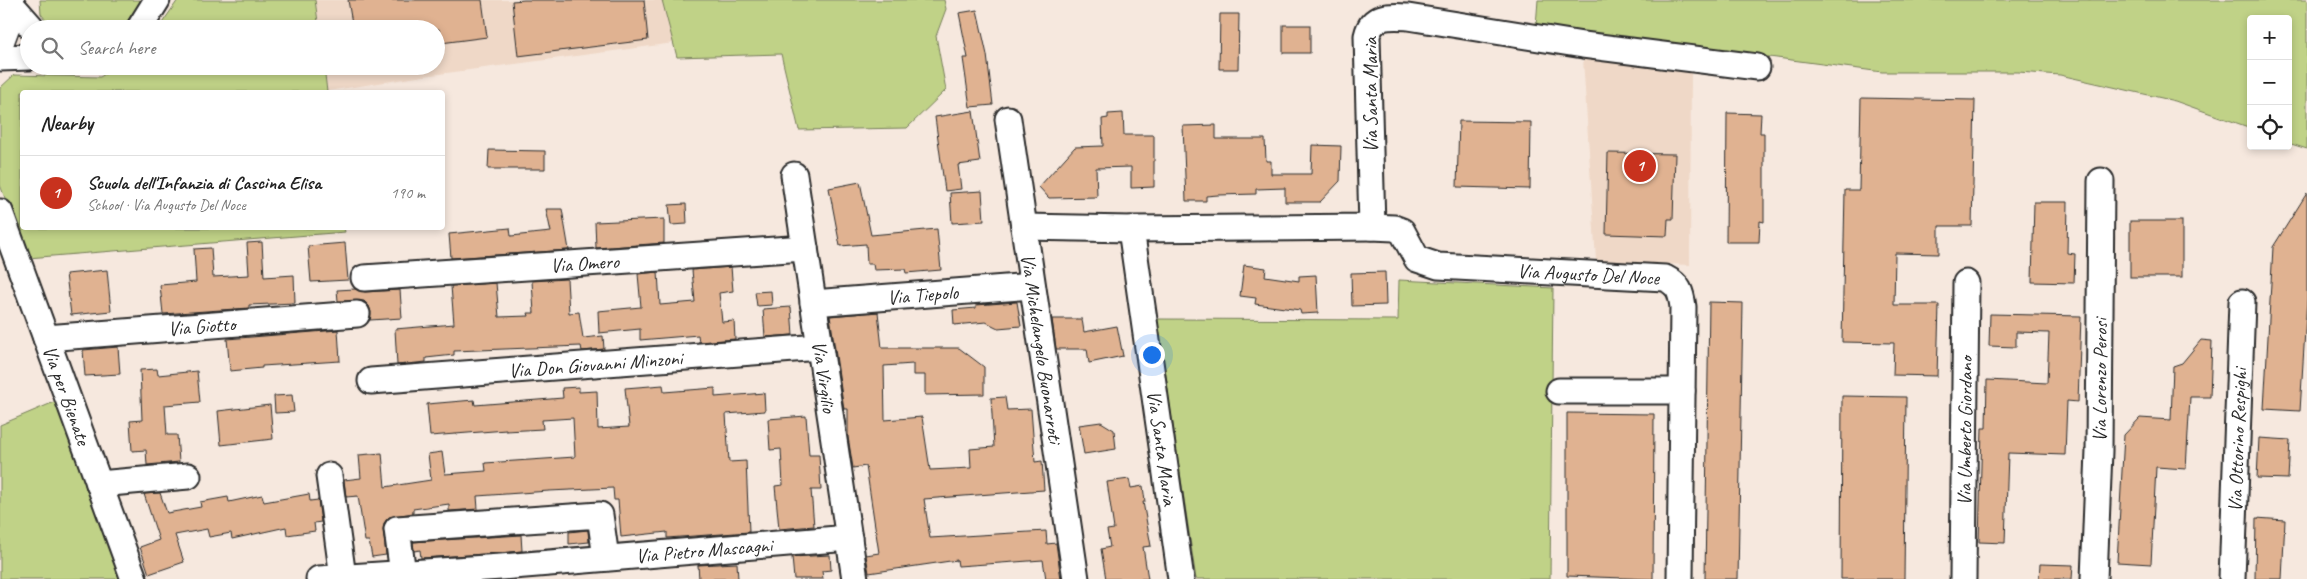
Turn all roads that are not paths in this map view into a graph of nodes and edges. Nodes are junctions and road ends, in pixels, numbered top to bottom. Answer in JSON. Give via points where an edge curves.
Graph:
{"nodes":[{"id":1,"x":157,"y":0,"type":"edge"},
{"id":2,"x":10,"y":1,"type":"edge"},
{"id":3,"x":26,"y":20,"type":"edge"},
{"id":4,"x":145,"y":20,"type":"edge"},
{"id":5,"x":0,"y":41,"type":"edge"},
{"id":6,"x":20,"y":57,"type":"edge"},
{"id":7,"x":0,"y":58,"type":"edge"},
{"id":8,"x":1757,"y":67,"type":"dead end"},
{"id":9,"x":1008,"y":119,"type":"dead end"},
{"id":10,"x":794,"y":175,"type":"dead end"},
{"id":11,"x":2101,"y":181,"type":"dead end"},
{"id":12,"x":0,"y":212,"type":"edge"},
{"id":13,"x":1024,"y":227,"type":"junction"},
{"id":14,"x":1372,"y":227,"type":"junction"},
{"id":15,"x":1131,"y":229,"type":"junction"},
{"id":16,"x":805,"y":248,"type":"junction"},
{"id":17,"x":364,"y":278,"type":"dead end"},
{"id":18,"x":1966,"y":283,"type":"dead end"},
{"id":19,"x":1032,"y":286,"type":"junction"},
{"id":20,"x":2242,"y":302,"type":"dead end"},
{"id":21,"x":813,"y":303,"type":"junction"},
{"id":22,"x":357,"y":314,"type":"dead end"},
{"id":23,"x":46,"y":338,"type":"junction"},
{"id":24,"x":820,"y":347,"type":"junction"},
{"id":25,"x":371,"y":381,"type":"dead end"},
{"id":26,"x":1559,"y":391,"type":"dead end"},
{"id":27,"x":1682,"y":391,"type":"junction"},
{"id":28,"x":188,"y":476,"type":"dead end"},
{"id":29,"x":329,"y":476,"type":"dead end"},
{"id":30,"x":99,"y":484,"type":"junction"},
{"id":31,"x":849,"y":538,"type":"junction"},
{"id":32,"x":606,"y":558,"type":"junction"},
{"id":33,"x":403,"y":574,"type":"junction"},
{"id":34,"x":331,"y":578,"type":"edge"},
{"id":35,"x":134,"y":579,"type":"edge"},
{"id":36,"x":855,"y":579,"type":"edge"},
{"id":37,"x":1076,"y":579,"type":"edge"},
{"id":38,"x":1181,"y":579,"type":"edge"},
{"id":39,"x":1680,"y":579,"type":"edge"},
{"id":40,"x":1963,"y":579,"type":"edge"},
{"id":41,"x":2094,"y":579,"type":"edge"},
{"id":42,"x":2232,"y":579,"type":"edge"}],
"edges":[{"from":1,"to":4,"type":"street"},
{"from":2,"to":3,"type":"street"},
{"from":2,"to":5,"type":"main road"},
{"from":6,"to":7,"type":"street"},
{"from":8,"to":14,"type":"street","name":"Via Santa Maria","via":[[1583,45],[1408,17],[1383,17],[1371,25],[1368,36]]},
{"from":9,"to":13,"type":"street","name":"Via Michelangelo Buonarroti"},
{"from":10,"to":16,"type":"street","name":"Via Virgilio"},
{"from":11,"to":41,"type":"street","name":"Via Lorenzo Perosi","via":[[2099,451]]},
{"from":12,"to":23,"type":"street","name":"Via per Bienate"},
{"from":13,"to":15,"type":"street"},
{"from":13,"to":19,"type":"street","name":"Via Michelangelo Buonarroti"},
{"from":14,"to":15,"type":"street"},
{"from":14,"to":27,"type":"street","name":"Via Augusto Del Noce","via":[[1402,230],[1417,259],[1438,266],[1665,278],[1676,283],[1683,307]]},
{"from":15,"to":38,"type":"street","name":"Via Santa Maria"},
{"from":16,"to":17,"type":"street","name":"Via Omero"},
{"from":16,"to":21,"type":"street","name":"Via Virgilio"},
{"from":18,"to":40,"type":"street","name":"Via Umberto Giordano"},
{"from":19,"to":21,"type":"street","name":"Via Tiepolo"},
{"from":19,"to":37,"type":"street","name":"Via Michelangelo Buonarroti"},
{"from":20,"to":42,"type":"street","name":"Via Ottorino Respighi"},
{"from":21,"to":24,"type":"street","name":"Via Virgilio"},
{"from":22,"to":23,"type":"street","name":"Via Giotto"},
{"from":23,"to":30,"type":"street","name":"Via per Bienate"},
{"from":24,"to":25,"type":"street","name":"Via Don Giovanni Minzoni"},
{"from":24,"to":31,"type":"street","name":"Via Virgilio"},
{"from":26,"to":27,"type":"street"},
{"from":27,"to":39,"type":"street","name":"Via Augusto Del Noce"},
{"from":28,"to":30,"type":"street"},
{"from":29,"to":34,"type":"street"},
{"from":30,"to":35,"type":"street","name":"Via per Bienate"},
{"from":31,"to":32,"type":"street","name":"Via Pietro Mascagni"},
{"from":31,"to":36,"type":"street","name":"Via Virgilio"},
{"from":32,"to":33,"type":"street","name":"Via Pietro Mascagni"},
{"from":32,"to":33,"type":"street","via":[[600,515],[397,529]]},
{"from":33,"to":34,"type":"street","name":"Via Pietro Mascagni"}]}
